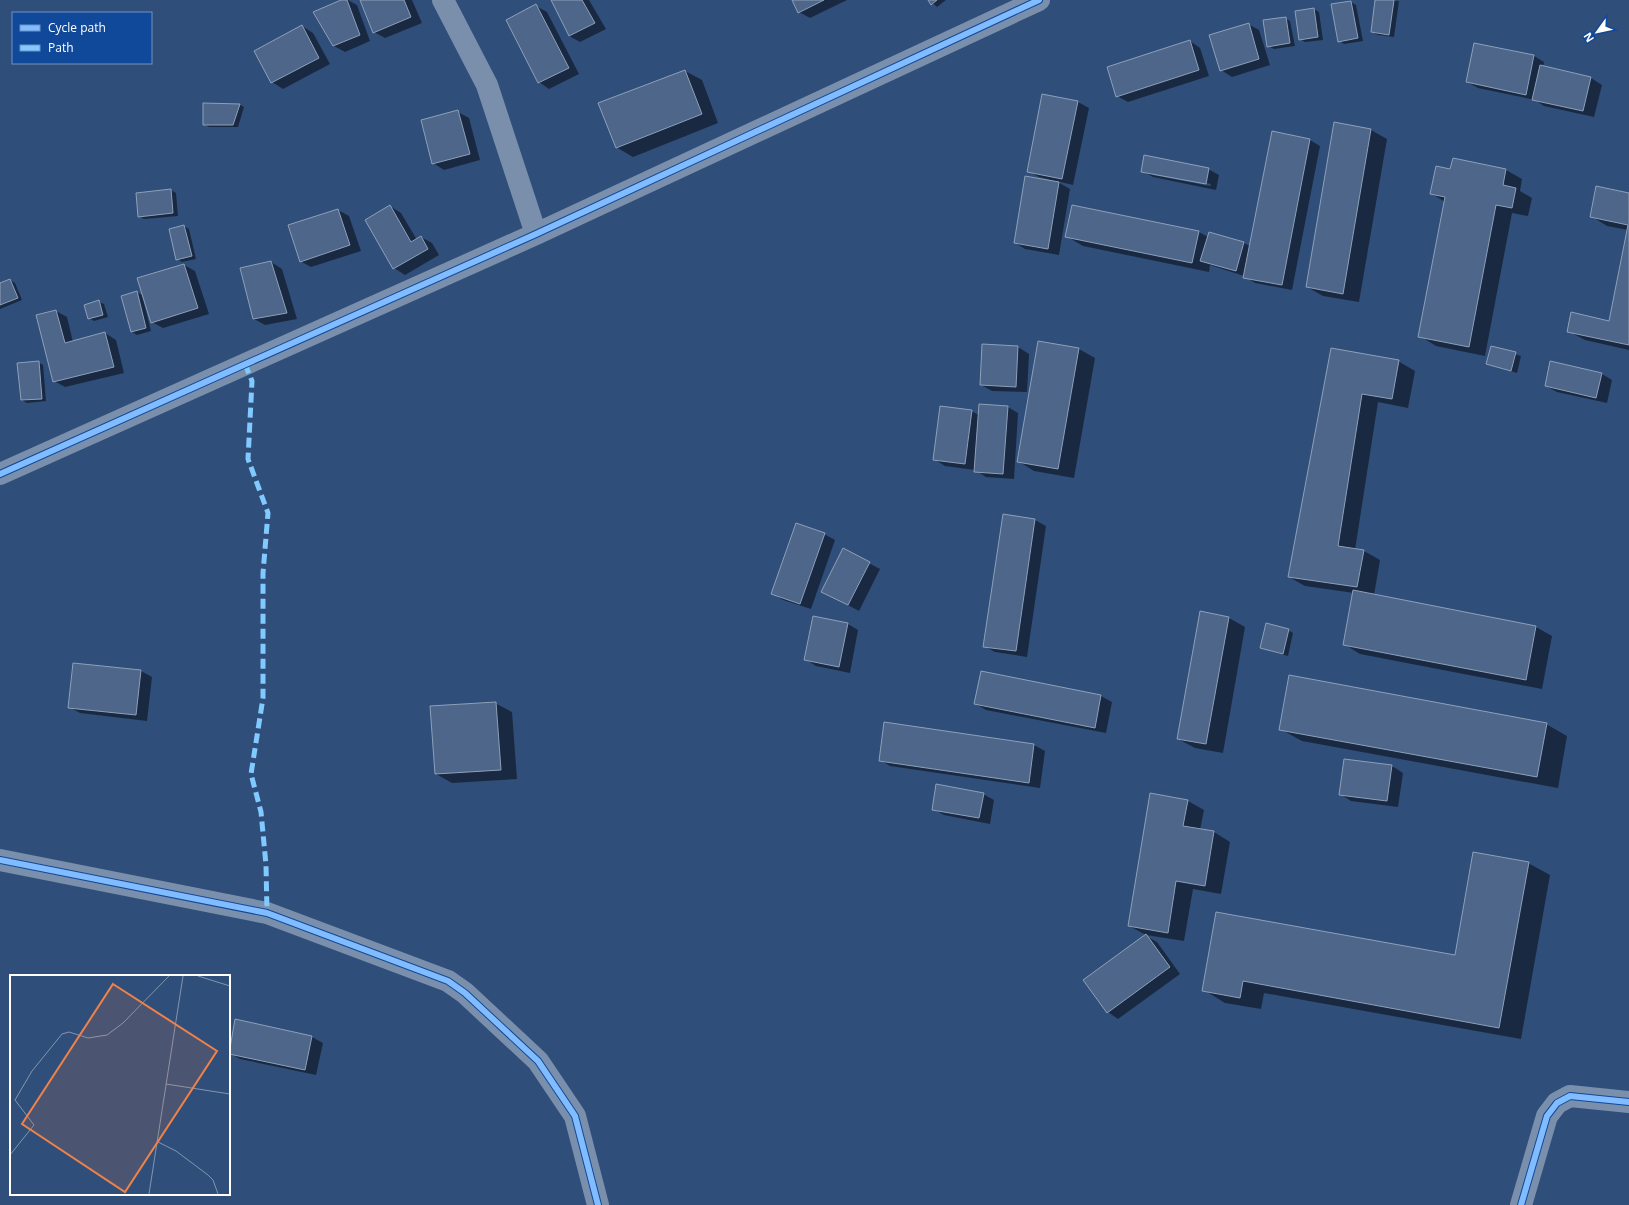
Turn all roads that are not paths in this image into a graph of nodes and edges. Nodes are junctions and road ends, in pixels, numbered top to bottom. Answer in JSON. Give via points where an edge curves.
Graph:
{"nodes":[{"id":1,"x":443,"y":0,"type":"edge"},
{"id":2,"x":1039,"y":0,"type":"edge"},
{"id":3,"x":536,"y":234,"type":"junction"},
{"id":4,"x":0,"y":474,"type":"edge"},
{"id":5,"x":0,"y":860,"type":"edge"},
{"id":6,"x":1629,"y":1102,"type":"edge"},
{"id":7,"x":598,"y":1205,"type":"edge"},
{"id":8,"x":1521,"y":1205,"type":"edge"}],
"edges":[{"from":1,"to":3,"type":"street","via":[[487,85]]},
{"from":2,"to":3,"type":"street"},
{"from":3,"to":4,"type":"street"},
{"from":5,"to":7,"type":"street","via":[[267,913],[448,981],[465,993],[538,1061],[575,1116]]},
{"from":6,"to":8,"type":"street","via":[[1570,1096],[1557,1103],[1547,1116]]}]}
